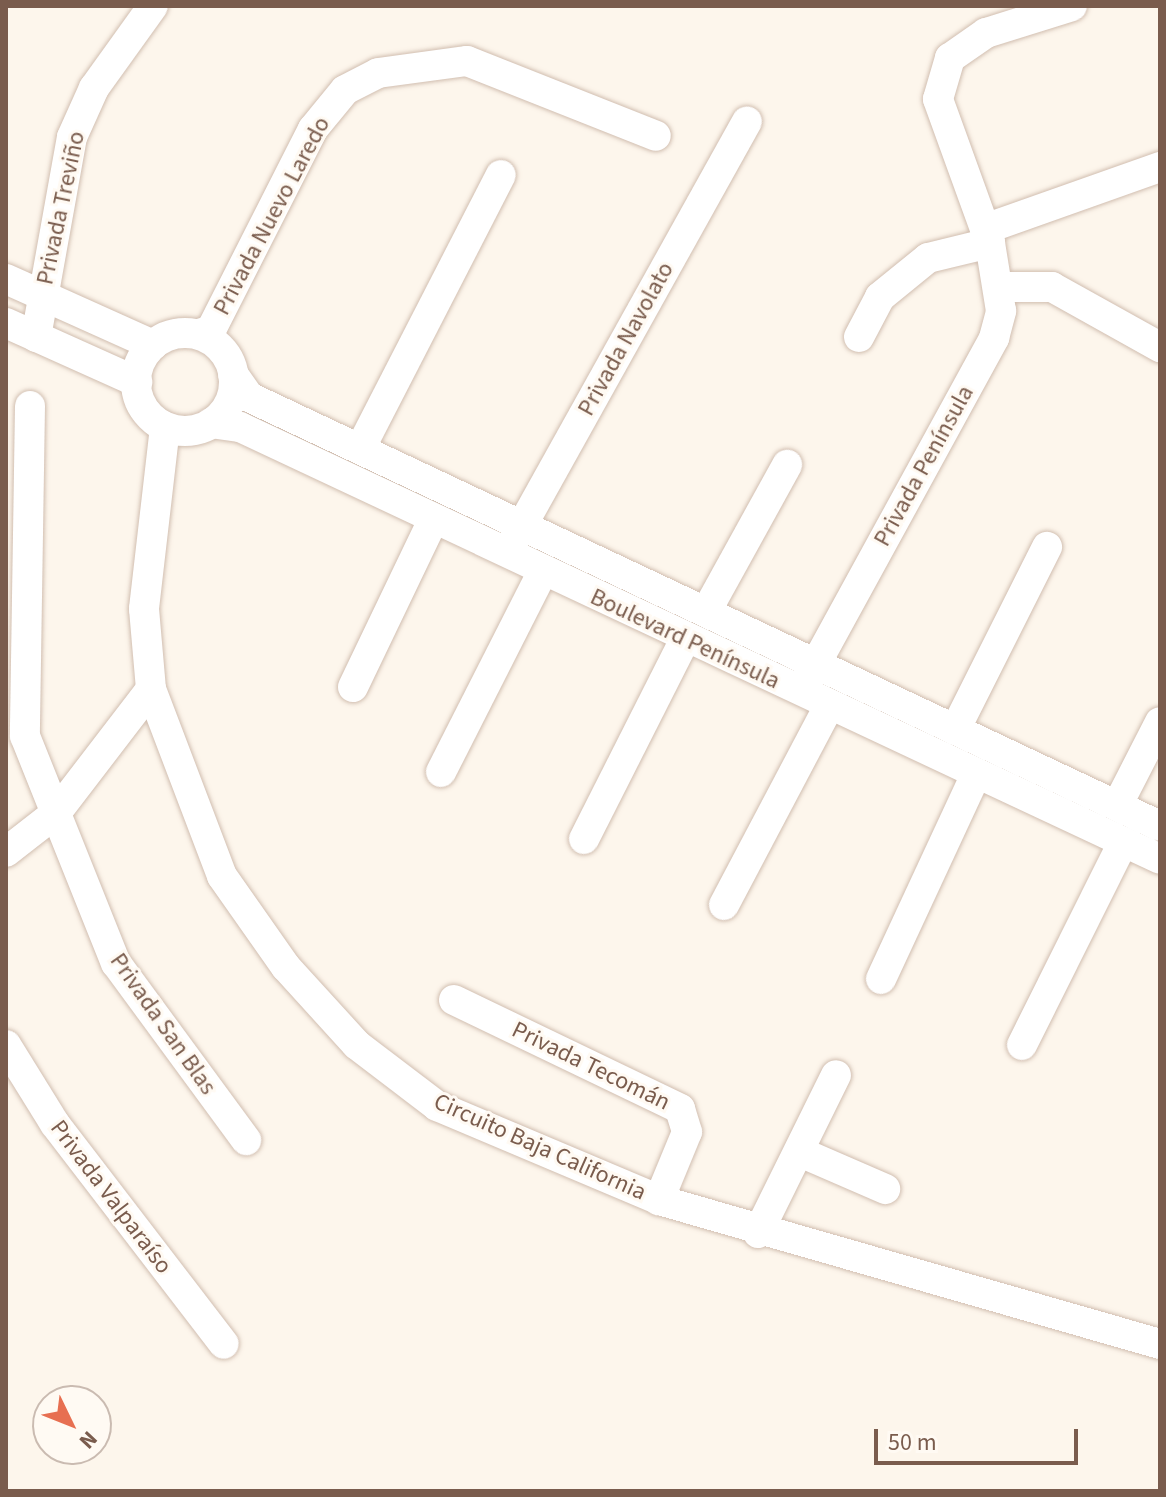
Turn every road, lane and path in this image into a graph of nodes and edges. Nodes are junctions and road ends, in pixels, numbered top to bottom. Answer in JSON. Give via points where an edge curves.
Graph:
{"nodes":[{"id":1,"x":153,"y":6,"type":"edge"},
{"id":2,"x":1072,"y":6,"type":"edge"},
{"id":3,"x":747,"y":121,"type":"dead end"},
{"id":4,"x":656,"y":136,"type":"dead end"},
{"id":5,"x":1160,"y":167,"type":"edge"},
{"id":6,"x":501,"y":175,"type":"dead end"},
{"id":7,"x":987,"y":236,"type":"junction"},
{"id":8,"x":6,"y":279,"type":"edge"},
{"id":9,"x":999,"y":287,"type":"junction"},
{"id":10,"x":42,"y":295,"type":"junction"},
{"id":11,"x":6,"y":323,"type":"edge"},
{"id":12,"x":199,"y":334,"type":"junction"},
{"id":13,"x":36,"y":337,"type":"junction"},
{"id":14,"x":859,"y":337,"type":"dead end"},
{"id":15,"x":153,"y":345,"type":"junction"},
{"id":16,"x":1160,"y":347,"type":"edge"},
{"id":17,"x":233,"y":374,"type":"junction"},
{"id":18,"x":137,"y":382,"type":"junction"},
{"id":19,"x":30,"y":406,"type":"dead end"},
{"id":20,"x":211,"y":423,"type":"junction"},
{"id":21,"x":165,"y":427,"type":"junction"},
{"id":22,"x":360,"y":449,"type":"junction"},
{"id":23,"x":787,"y":465,"type":"dead end"},
{"id":24,"x":432,"y":522,"type":"junction"},
{"id":25,"x":521,"y":524,"type":"junction"},
{"id":26,"x":1047,"y":547,"type":"dead end"},
{"id":27,"x":506,"y":556,"type":"junction"},
{"id":28,"x":542,"y":573,"type":"junction"},
{"id":29,"x":707,"y":610,"type":"junction"},
{"id":30,"x":685,"y":639,"type":"junction"},
{"id":31,"x":815,"y":665,"type":"junction"},
{"id":32,"x":353,"y":687,"type":"dead end"},
{"id":33,"x":151,"y":689,"type":"junction"},
{"id":34,"x":801,"y":692,"type":"junction"},
{"id":35,"x":829,"y":706,"type":"junction"},
{"id":36,"x":1160,"y":722,"type":"edge"},
{"id":37,"x":955,"y":730,"type":"junction"},
{"id":38,"x":441,"y":772,"type":"dead end"},
{"id":39,"x":976,"y":774,"type":"junction"},
{"id":40,"x":1117,"y":806,"type":"junction"},
{"id":41,"x":56,"y":813,"type":"junction"},
{"id":42,"x":1160,"y":826,"type":"edge"},
{"id":43,"x":584,"y":839,"type":"dead end"},
{"id":44,"x":1123,"y":842,"type":"junction"},
{"id":45,"x":6,"y":852,"type":"edge"},
{"id":46,"x":1160,"y":859,"type":"edge"},
{"id":47,"x":724,"y":905,"type":"dead end"},
{"id":48,"x":881,"y":979,"type":"dead end"},
{"id":49,"x":454,"y":1000,"type":"dead end"},
{"id":50,"x":6,"y":1045,"type":"edge"},
{"id":51,"x":1022,"y":1045,"type":"dead end"},
{"id":52,"x":836,"y":1075,"type":"dead end"},
{"id":53,"x":246,"y":1140,"type":"dead end"},
{"id":54,"x":800,"y":1152,"type":"junction"},
{"id":55,"x":885,"y":1189,"type":"dead end"},
{"id":56,"x":659,"y":1200,"type":"junction"},
{"id":57,"x":758,"y":1233,"type":"junction"},
{"id":58,"x":224,"y":1344,"type":"dead end"},
{"id":59,"x":1160,"y":1344,"type":"edge"}],
"edges":[{"from":1,"to":10,"type":"street","name":"Privada Treviño","via":[[94,88],[72,137]]},
{"from":2,"to":7,"type":"street","name":"Privada Península","via":[[986,33],[950,58],[938,99]]},
{"from":3,"to":25,"type":"street","name":"Privada Navolato"},
{"from":4,"to":12,"type":"street","name":"Privada Nuevo Laredo","via":[[467,61],[378,73],[345,90],[313,129],[211,330]]},
{"from":5,"to":7,"type":"street"},
{"from":6,"to":22,"type":"street"},
{"from":7,"to":9,"type":"street","name":"Privada Península"},
{"from":7,"to":14,"type":"street","via":[[928,258],[880,297]]},
{"from":8,"to":10,"type":"street"},
{"from":9,"to":16,"type":"street","via":[[1052,287]]},
{"from":9,"to":31,"type":"street","name":"Privada Península","via":[[994,338]]},
{"from":10,"to":13,"type":"street","name":"Privada Treviño"},
{"from":10,"to":15,"type":"street"},
{"from":11,"to":13,"type":"street"},
{"from":12,"to":15,"type":"street","via":[[167,336]]},
{"from":12,"to":17,"type":"street","via":[[225,353]]},
{"from":13,"to":18,"type":"street"},
{"from":15,"to":18,"type":"street"},
{"from":17,"to":20,"type":"street","via":[[231,399]]},
{"from":17,"to":22,"type":"street","name":"Boulevard Península","via":[[249,397]]},
{"from":18,"to":21,"type":"street","via":[[142,405]]},
{"from":19,"to":41,"type":"street","name":"Privada San Blas","via":[[21,708]]},
{"from":20,"to":21,"type":"street"},
{"from":20,"to":24,"type":"street","name":"Boulevard Península","via":[[240,427]]},
{"from":21,"to":33,"type":"street","name":"Circuito Baja California","via":[[144,609]]},
{"from":22,"to":25,"type":"street","name":"Boulevard Península"},
{"from":23,"to":29,"type":"street"},
{"from":24,"to":27,"type":"street","name":"Boulevard Península"},
{"from":24,"to":32,"type":"street"},
{"from":25,"to":27,"type":"street","name":"Privada Navolato"},
{"from":25,"to":29,"type":"street","name":"Boulevard Península"},
{"from":26,"to":37,"type":"street"},
{"from":27,"to":28,"type":"street","name":"Boulevard Península"},
{"from":28,"to":30,"type":"street","name":"Boulevard Península"},
{"from":28,"to":38,"type":"street"},
{"from":29,"to":31,"type":"street","name":"Boulevard Península"},
{"from":30,"to":34,"type":"street","name":"Boulevard Península"},
{"from":30,"to":43,"type":"street"},
{"from":31,"to":34,"type":"street","name":"Privada Península"},
{"from":31,"to":37,"type":"street","name":"Boulevard Península"},
{"from":33,"to":41,"type":"street"},
{"from":33,"to":56,"type":"street","name":"Circuito Baja California","via":[[222,876],[286,967],[357,1045],[437,1106]]},
{"from":34,"to":35,"type":"street","name":"Boulevard Península"},
{"from":35,"to":39,"type":"street","name":"Boulevard Península"},
{"from":35,"to":47,"type":"street"},
{"from":36,"to":40,"type":"street"},
{"from":37,"to":40,"type":"street","name":"Boulevard Península"},
{"from":39,"to":44,"type":"street","name":"Boulevard Península"},
{"from":39,"to":48,"type":"street"},
{"from":40,"to":42,"type":"street","name":"Boulevard Península"},
{"from":41,"to":45,"type":"street"},
{"from":41,"to":53,"type":"street","name":"Privada San Blas","via":[[116,963]]},
{"from":44,"to":46,"type":"street","name":"Boulevard Península"},
{"from":44,"to":51,"type":"street"},
{"from":49,"to":56,"type":"street","name":"Privada Tecomán","via":[[680,1109],[687,1132]]},
{"from":50,"to":58,"type":"street","name":"Privada Valparaíso","via":[[55,1124]]},
{"from":52,"to":54,"type":"street"},
{"from":54,"to":55,"type":"street"},
{"from":54,"to":57,"type":"street"},
{"from":56,"to":57,"type":"street","name":"Circuito Baja California"},
{"from":57,"to":59,"type":"street","name":"Circuito Baja California"}]}
